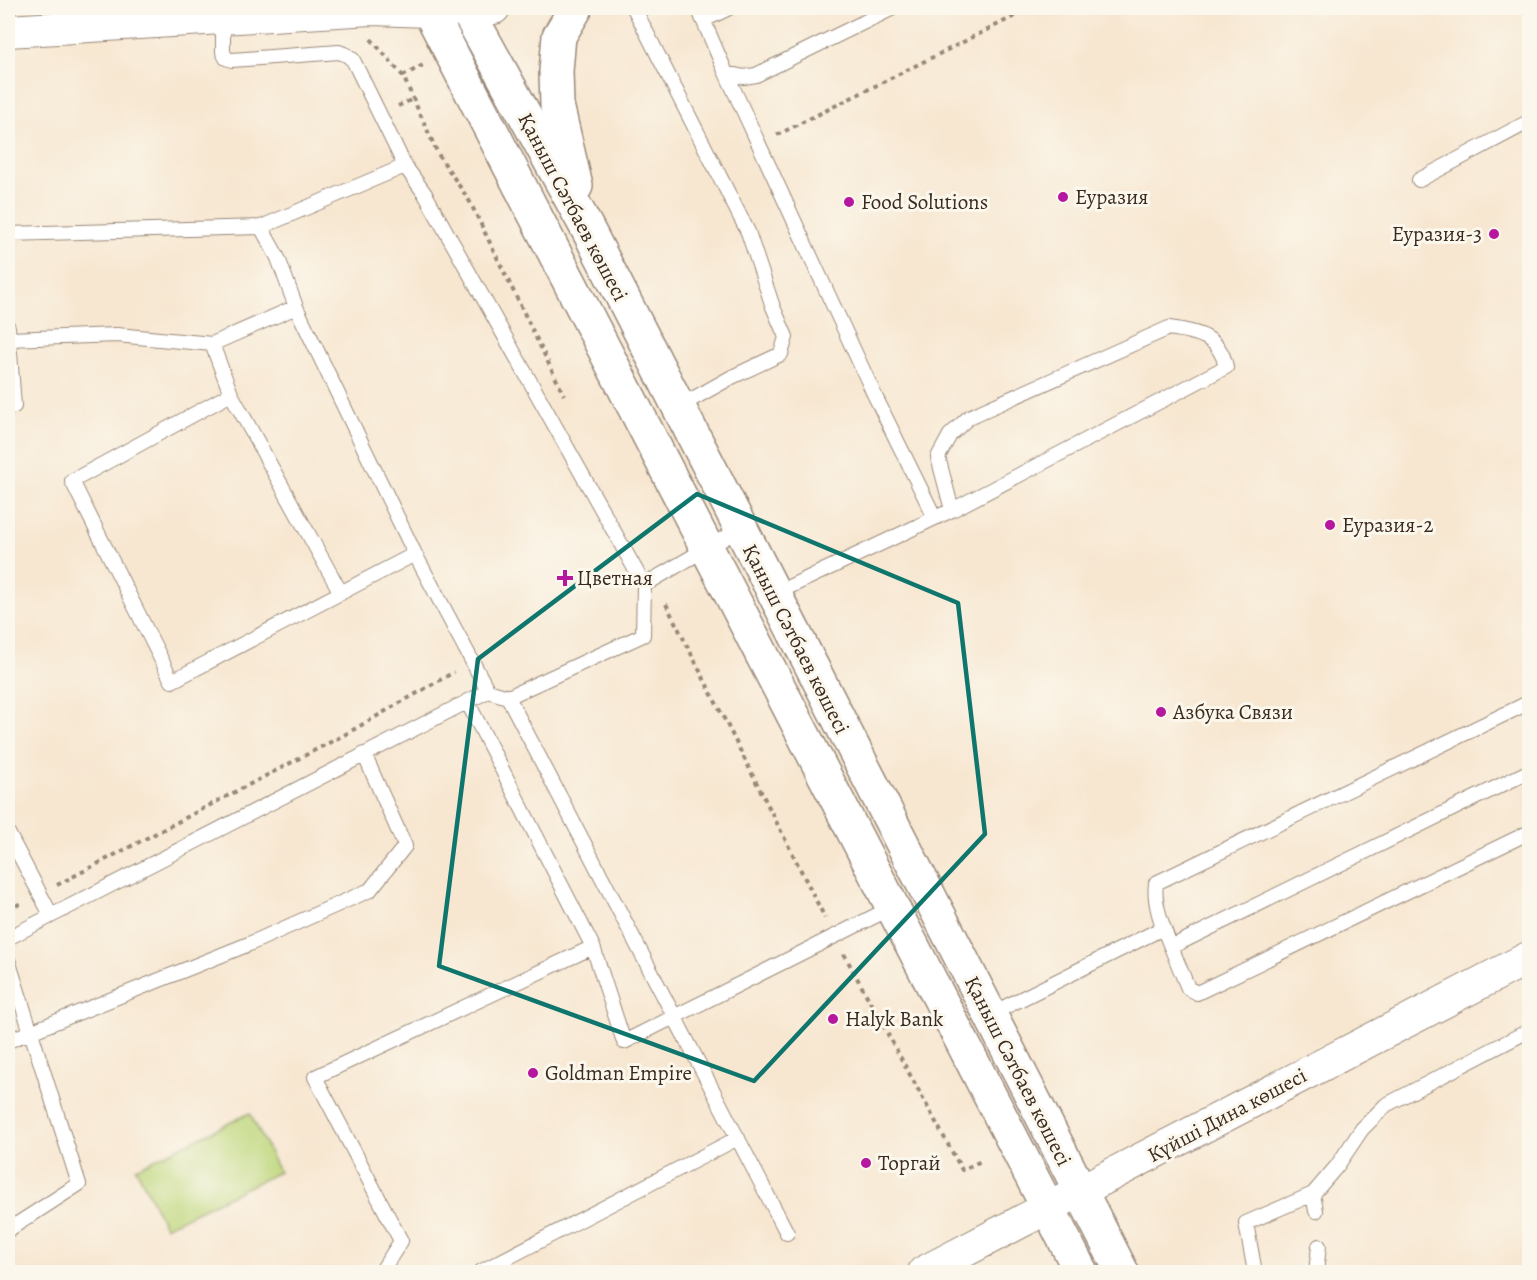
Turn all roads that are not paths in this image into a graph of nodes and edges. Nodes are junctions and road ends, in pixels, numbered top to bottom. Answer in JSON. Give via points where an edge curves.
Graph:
{"nodes":[{"id":1,"x":475,"y":8,"type":"edge"},
{"id":2,"x":576,"y":8,"type":"edge"},
{"id":3,"x":634,"y":8,"type":"edge"},
{"id":4,"x":729,"y":8,"type":"edge"},
{"id":5,"x":892,"y":8,"type":"edge"},
{"id":6,"x":429,"y":9,"type":"edge"},
{"id":7,"x":701,"y":14,"type":"edge"},
{"id":8,"x":223,"y":18,"type":"junction"},
{"id":9,"x":8,"y":30,"type":"edge"},
{"id":10,"x":726,"y":73,"type":"junction"},
{"id":11,"x":1530,"y":121,"type":"edge"},
{"id":12,"x":405,"y":166,"type":"junction"},
{"id":13,"x":1419,"y":180,"type":"dead end"},
{"id":14,"x":261,"y":227,"type":"junction"},
{"id":15,"x":586,"y":228,"type":"junction"},
{"id":16,"x":8,"y":234,"type":"edge"},
{"id":17,"x":296,"y":307,"type":"junction"},
{"id":18,"x":8,"y":333,"type":"edge"},
{"id":19,"x":212,"y":344,"type":"junction"},
{"id":20,"x":231,"y":394,"type":"junction"},
{"id":21,"x":678,"y":407,"type":"junction"},
{"id":22,"x":8,"y":408,"type":"edge"},
{"id":23,"x":952,"y":510,"type":"junction"},
{"id":24,"x":935,"y":518,"type":"junction"},
{"id":25,"x":740,"y":529,"type":"junction"},
{"id":26,"x":708,"y":549,"type":"junction"},
{"id":27,"x":415,"y":554,"type":"junction"},
{"id":28,"x":644,"y":585,"type":"junction"},
{"id":29,"x":341,"y":593,"type":"junction"},
{"id":30,"x":774,"y":594,"type":"junction"},
{"id":31,"x":488,"y":691,"type":"junction"},
{"id":32,"x":507,"y":697,"type":"junction"},
{"id":33,"x":467,"y":701,"type":"junction"},
{"id":34,"x":1530,"y":702,"type":"edge"},
{"id":35,"x":364,"y":754,"type":"junction"},
{"id":36,"x":1530,"y":771,"type":"edge"},
{"id":37,"x":1530,"y":832,"type":"edge"},
{"id":38,"x":8,"y":833,"type":"edge"},
{"id":39,"x":893,"y":907,"type":"junction"},
{"id":40,"x":51,"y":915,"type":"junction"},
{"id":41,"x":1163,"y":928,"type":"junction"},
{"id":42,"x":8,"y":938,"type":"edge"},
{"id":43,"x":593,"y":947,"type":"junction"},
{"id":44,"x":1171,"y":947,"type":"junction"},
{"id":45,"x":1530,"y":957,"type":"edge"},
{"id":46,"x":8,"y":960,"type":"edge"},
{"id":47,"x":989,"y":1015,"type":"junction"},
{"id":48,"x":674,"y":1016,"type":"junction"},
{"id":49,"x":1530,"y":1030,"type":"edge"},
{"id":50,"x":30,"y":1032,"type":"junction"},
{"id":51,"x":8,"y":1041,"type":"edge"},
{"id":52,"x":738,"y":1138,"type":"junction"},
{"id":53,"x":1079,"y":1192,"type":"junction"},
{"id":54,"x":1312,"y":1194,"type":"junction"},
{"id":55,"x":1048,"y":1208,"type":"junction"},
{"id":56,"x":1316,"y":1211,"type":"dead end"},
{"id":57,"x":8,"y":1230,"type":"edge"},
{"id":58,"x":787,"y":1233,"type":"dead end"},
{"id":59,"x":1319,"y":1246,"type":"dead end"},
{"id":60,"x":381,"y":1272,"type":"edge"},
{"id":61,"x":480,"y":1272,"type":"edge"},
{"id":62,"x":924,"y":1272,"type":"edge"},
{"id":63,"x":1081,"y":1272,"type":"edge"},
{"id":64,"x":1122,"y":1272,"type":"edge"},
{"id":65,"x":1255,"y":1272,"type":"edge"},
{"id":66,"x":1316,"y":1272,"type":"edge"}],
"edges":[{"from":1,"to":6,"type":"street"},
{"from":1,"to":15,"type":"main road","name":"Қаныш Сәтбаев көшесі"},
{"from":2,"to":15,"type":"main road","via":[[559,36],[557,105]]},
{"from":3,"to":21,"type":"lane","via":[[748,232],[786,337],[781,354]]},
{"from":4,"to":7,"type":"lane"},
{"from":5,"to":10,"type":"lane","via":[[756,75]]},
{"from":6,"to":8,"type":"street"},
{"from":6,"to":26,"type":"main road","name":"Қаныш Сәтбаев көшесі"},
{"from":7,"to":10,"type":"lane"},
{"from":8,"to":9,"type":"street"},
{"from":8,"to":12,"type":"lane","via":[[223,52],[232,60],[339,52],[347,55],[353,60]]},
{"from":10,"to":24,"type":"lane"},
{"from":11,"to":13,"type":"lane"},
{"from":12,"to":14,"type":"lane"},
{"from":12,"to":28,"type":"lane","via":[[425,194]]},
{"from":14,"to":16,"type":"lane"},
{"from":14,"to":17,"type":"lane","via":[[278,258]]},
{"from":15,"to":21,"type":"main road","name":"Қаныш Сәтбаев көшесі"},
{"from":17,"to":19,"type":"lane"},
{"from":17,"to":27,"type":"lane"},
{"from":18,"to":19,"type":"lane","via":[[117,335]]},
{"from":18,"to":22,"type":"lane","via":[[14,406]]},
{"from":19,"to":20,"type":"lane"},
{"from":20,"to":29,"type":"lane"},
{"from":20,"to":29,"type":"lane","via":[[72,481],[172,681]]},
{"from":21,"to":25,"type":"main road","name":"Қаныш Сәтбаев көшесі"},
{"from":23,"to":23,"type":"lane","via":[[1226,367],[1224,357],[1214,342],[1195,332],[1169,328],[969,417],[950,435],[938,457]]},
{"from":23,"to":24,"type":"lane"},
{"from":24,"to":30,"type":"lane"},
{"from":25,"to":26,"type":"lane"},
{"from":25,"to":30,"type":"main road","name":"Қаныш Сәтбаев көшесі"},
{"from":26,"to":28,"type":"lane"},
{"from":26,"to":39,"type":"main road","name":"Қаныш Сәтбаев көшесі"},
{"from":27,"to":29,"type":"lane"},
{"from":27,"to":31,"type":"lane"},
{"from":28,"to":32,"type":"lane","via":[[643,635]]},
{"from":30,"to":47,"type":"main road","name":"Қаныш Сәтбаев көшесі"},
{"from":31,"to":32,"type":"lane"},
{"from":31,"to":33,"type":"lane"},
{"from":32,"to":48,"type":"lane"},
{"from":33,"to":35,"type":"lane"},
{"from":33,"to":43,"type":"lane"},
{"from":34,"to":41,"type":"lane","via":[[1156,883],[1154,895]]},
{"from":35,"to":40,"type":"lane"},
{"from":35,"to":50,"type":"lane","via":[[405,846],[370,890],[249,944]]},
{"from":36,"to":44,"type":"lane"},
{"from":37,"to":44,"type":"lane","via":[[1197,993],[1188,988]]},
{"from":38,"to":40,"type":"lane"},
{"from":39,"to":48,"type":"lane"},
{"from":39,"to":55,"type":"main road","name":"Қаныш Сәтбаев көшесі"},
{"from":40,"to":42,"type":"lane"},
{"from":41,"to":44,"type":"lane"},
{"from":41,"to":47,"type":"lane"},
{"from":43,"to":48,"type":"lane","via":[[624,1042]]},
{"from":43,"to":60,"type":"lane","via":[[315,1077],[401,1241]]},
{"from":45,"to":53,"type":"street","name":"Күйші Дина көшесі"},
{"from":46,"to":50,"type":"lane"},
{"from":47,"to":53,"type":"main road","name":"Қаныш Сәтбаев көшесі"},
{"from":48,"to":52,"type":"lane"},
{"from":49,"to":54,"type":"lane","via":[[1386,1105],[1362,1129]]},
{"from":50,"to":51,"type":"lane"},
{"from":50,"to":57,"type":"lane","via":[[79,1184]]},
{"from":52,"to":58,"type":"lane"},
{"from":52,"to":61,"type":"lane"},
{"from":53,"to":55,"type":"street","name":"Күйші Дина көшесі"},
{"from":53,"to":64,"type":"main road","name":"Қаныш Сәтбаев көшесі"},
{"from":54,"to":56,"type":"lane"},
{"from":54,"to":65,"type":"lane","via":[[1246,1224]]},
{"from":55,"to":62,"type":"street","name":"Күйші Дина көшесі"},
{"from":55,"to":63,"type":"main road","name":"Қаныш Сәтбаев көшесі"},
{"from":59,"to":66,"type":"lane"}]}
